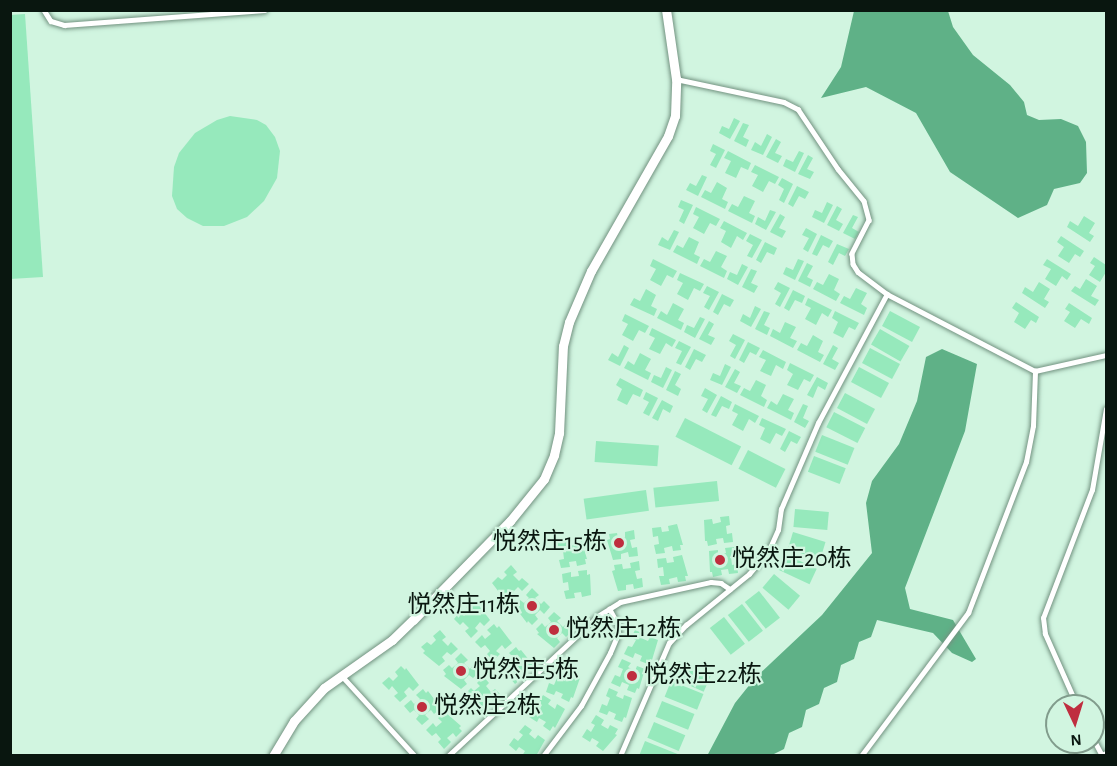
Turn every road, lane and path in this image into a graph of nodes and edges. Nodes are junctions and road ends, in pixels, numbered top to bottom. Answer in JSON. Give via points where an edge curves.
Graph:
{"nodes":[{"id":1,"x":44,"y":10,"type":"edge"},
{"id":2,"x":264,"y":10,"type":"edge"},
{"id":3,"x":666,"y":10,"type":"edge"},
{"id":4,"x":676,"y":79,"type":"junction"},
{"id":5,"x":887,"y":294,"type":"junction"},
{"id":6,"x":1107,"y":355,"type":"edge"},
{"id":7,"x":1035,"y":371,"type":"junction"},
{"id":8,"x":1107,"y":409,"type":"edge"},
{"id":9,"x":730,"y":589,"type":"junction"},
{"id":10,"x":609,"y":609,"type":"junction"},
{"id":11,"x":342,"y":675,"type":"junction"},
{"id":12,"x":1072,"y":694,"type":"edge"},
{"id":13,"x":273,"y":756,"type":"edge"},
{"id":14,"x":415,"y":756,"type":"edge"},
{"id":15,"x":448,"y":756,"type":"edge"},
{"id":16,"x":543,"y":756,"type":"edge"},
{"id":17,"x":620,"y":756,"type":"edge"},
{"id":18,"x":861,"y":756,"type":"edge"}],
"edges":[{"from":1,"to":2,"type":"lane","via":[[51,21],[64,25]]},
{"from":3,"to":4,"type":"street"},
{"from":4,"to":5,"type":"lane","via":[[784,102],[798,109],[868,210],[867,229],[852,254],[853,264]]},
{"from":4,"to":11,"type":"street","via":[[675,116],[668,136],[591,271],[569,322],[563,346],[559,433],[544,479],[510,521],[413,620]]},
{"from":5,"to":7,"type":"lane"},
{"from":5,"to":9,"type":"lane","via":[[818,423],[781,509],[778,530],[769,550],[757,567]]},
{"from":6,"to":7,"type":"lane"},
{"from":7,"to":18,"type":"lane","via":[[1033,426],[1026,462],[968,613]]},
{"from":8,"to":12,"type":"lane","via":[[1092,490],[1043,618],[1045,634]]},
{"from":9,"to":10,"type":"lane","via":[[711,582],[620,602]]},
{"from":9,"to":17,"type":"lane","via":[[669,644]]},
{"from":10,"to":15,"type":"lane"},
{"from":10,"to":16,"type":"lane","via":[[618,625],[610,653],[581,706]]},
{"from":11,"to":13,"type":"street","via":[[324,688],[294,721]]},
{"from":11,"to":14,"type":"lane"}]}
